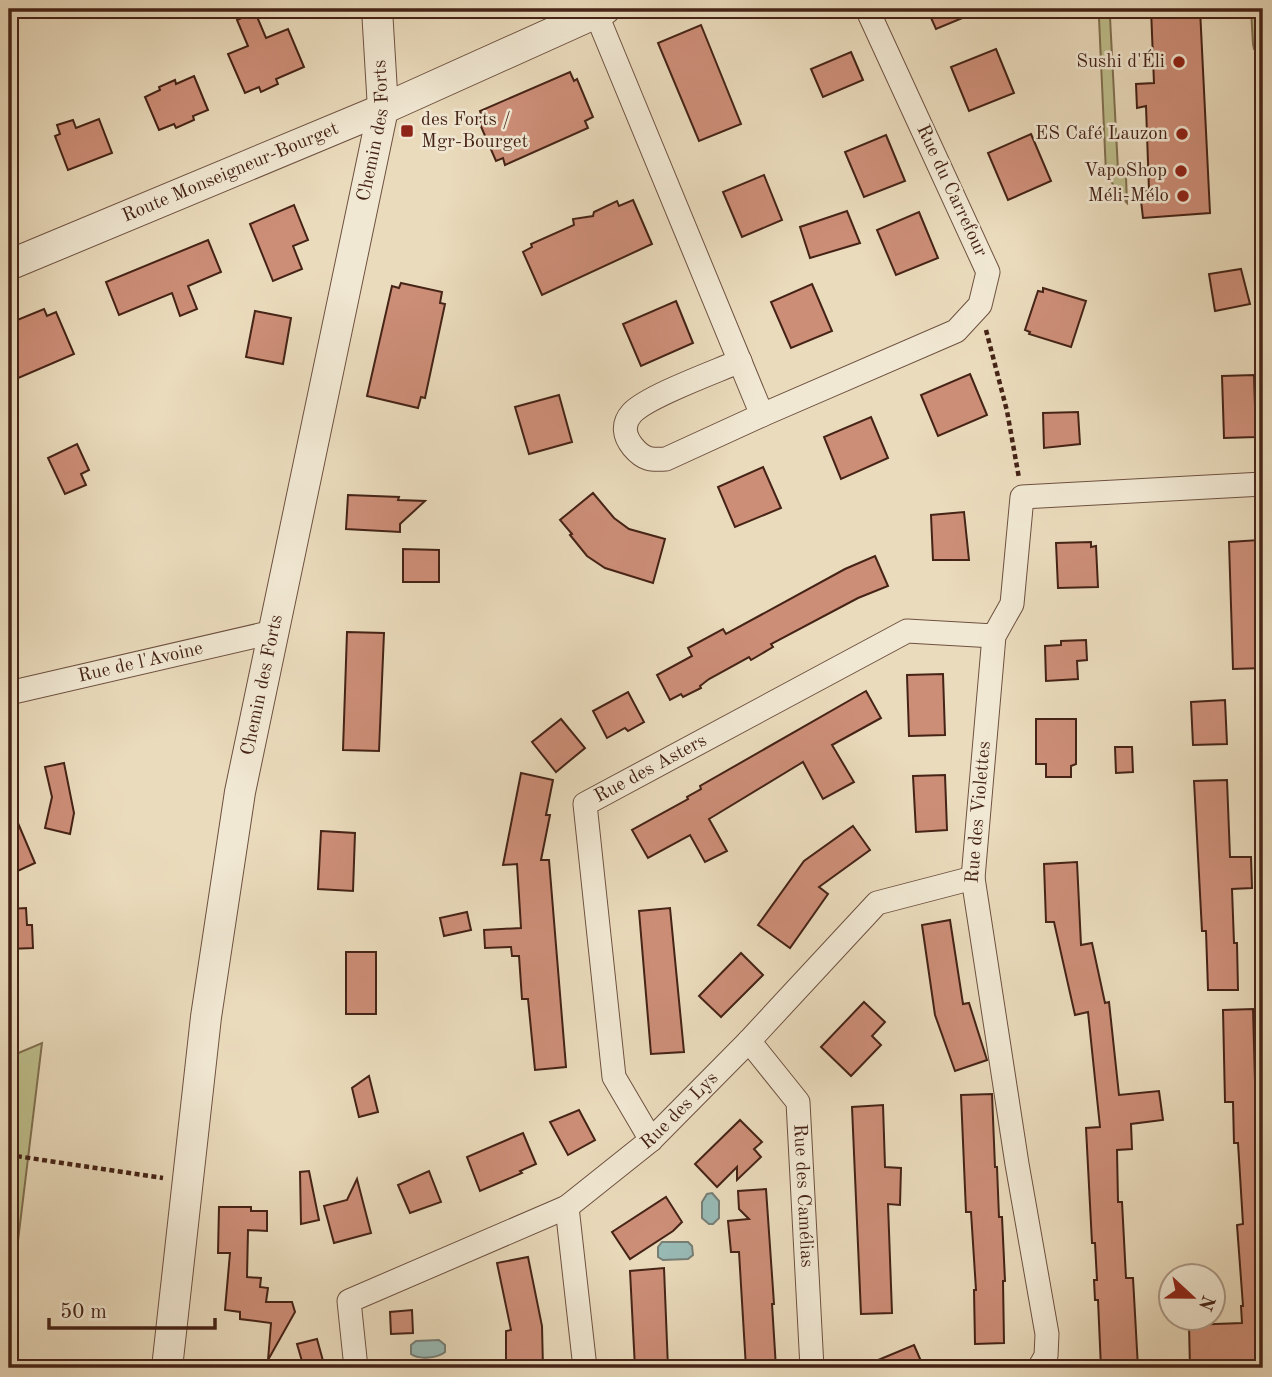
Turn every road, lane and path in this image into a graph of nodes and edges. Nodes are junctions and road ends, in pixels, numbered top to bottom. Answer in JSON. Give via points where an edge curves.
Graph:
{"nodes":[{"id":1,"x":377,"y":9,"type":"edge"},
{"id":2,"x":867,"y":9,"type":"edge"},
{"id":3,"x":601,"y":11,"type":"edge"},
{"id":4,"x":383,"y":109,"type":"junction"},
{"id":5,"x":9,"y":265,"type":"edge"},
{"id":6,"x":979,"y":305,"type":"junction"},
{"id":7,"x":740,"y":361,"type":"junction"},
{"id":8,"x":762,"y":415,"type":"junction"},
{"id":9,"x":1263,"y":484,"type":"edge"},
{"id":10,"x":1022,"y":497,"type":"junction"},
{"id":11,"x":273,"y":632,"type":"junction"},
{"id":12,"x":994,"y":636,"type":"junction"},
{"id":13,"x":9,"y":693,"type":"edge"},
{"id":14,"x":973,"y":878,"type":"junction"},
{"id":15,"x":749,"y":1041,"type":"junction"},
{"id":16,"x":651,"y":1140,"type":"junction"},
{"id":17,"x":9,"y":1159,"type":"edge"},
{"id":18,"x":188,"y":1182,"type":"junction"},
{"id":19,"x":567,"y":1208,"type":"junction"},
{"id":20,"x":167,"y":1368,"type":"edge"},
{"id":21,"x":356,"y":1368,"type":"edge"},
{"id":22,"x":585,"y":1368,"type":"edge"},
{"id":23,"x":812,"y":1368,"type":"edge"},
{"id":24,"x":1038,"y":1368,"type":"edge"}],
"edges":[{"from":1,"to":4,"type":"street","name":"Chemin des Forts"},
{"from":2,"to":6,"type":"street","name":"Rue du Carrefour","via":[[988,272]]},
{"from":3,"to":4,"type":"street","name":"Route Monseigneur-Bourget"},
{"from":3,"to":7,"type":"street"},
{"from":4,"to":5,"type":"street","name":"Route Monseigneur-Bourget"},
{"from":4,"to":11,"type":"street","name":"Chemin des Forts"},
{"from":6,"to":8,"type":"street","name":"Rue du Carrefour","via":[[956,331]]},
{"from":6,"to":10,"type":"path","via":[[1007,411]]},
{"from":7,"to":8,"type":"street"},
{"from":7,"to":8,"type":"street","name":"Rue du Carrefour","via":[[646,403],[631,414],[625,425],[626,438],[650,460],[666,459]]},
{"from":9,"to":10,"type":"street"},
{"from":10,"to":12,"type":"street","name":"Rue des Violettes","via":[[1012,604]]},
{"from":11,"to":13,"type":"street","name":"Rue de l'Avoine"},
{"from":11,"to":18,"type":"street","name":"Chemin des Forts","via":[[240,792],[206,1017]]},
{"from":12,"to":14,"type":"street","name":"Rue des Violettes"},
{"from":12,"to":16,"type":"street","name":"Rue des Asters","via":[[907,631],[585,804],[614,1077]]},
{"from":14,"to":15,"type":"street","name":"Rue des Lys","via":[[877,903]]},
{"from":14,"to":24,"type":"street","name":"Rue des Violettes","via":[[1047,1334],[1046,1356]]},
{"from":15,"to":16,"type":"street","name":"Rue des Lys"},
{"from":15,"to":23,"type":"street","name":"Rue des Camélias","via":[[798,1102]]},
{"from":16,"to":19,"type":"street","name":"Rue des Lys"},
{"from":17,"to":18,"type":"path","via":[[16,1156]]},
{"from":18,"to":20,"type":"street","name":"Chemin des Forts"},
{"from":19,"to":21,"type":"street","name":"Rue des Lys","via":[[349,1301]]},
{"from":19,"to":22,"type":"street"}]}
